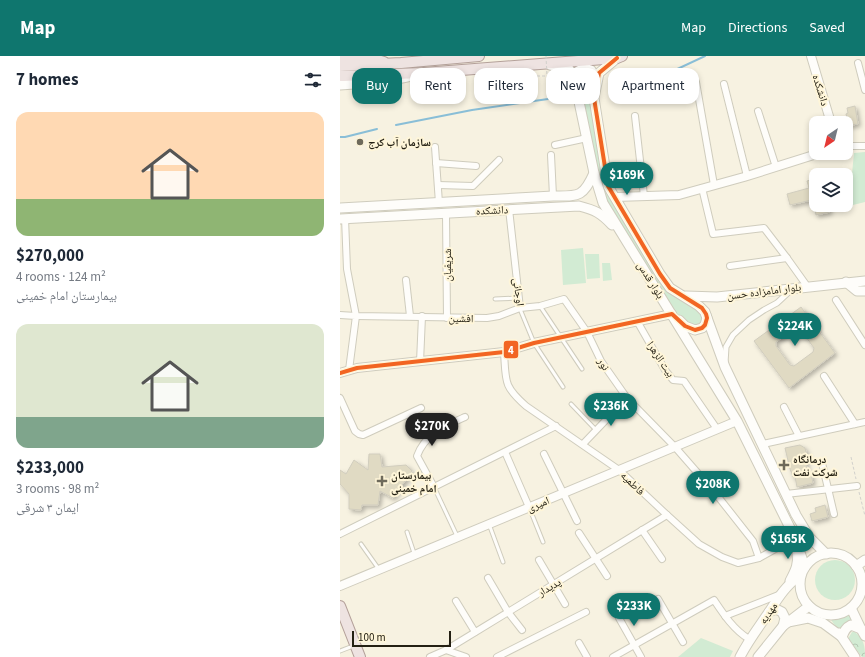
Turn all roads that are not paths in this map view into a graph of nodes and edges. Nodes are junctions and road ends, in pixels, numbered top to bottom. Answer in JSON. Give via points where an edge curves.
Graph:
{"nodes":[{"id":1,"x":340,"y":56,"type":"edge"},
{"id":2,"x":479,"y":56,"type":"edge"},
{"id":3,"x":811,"y":56,"type":"edge"},
{"id":4,"x":620,"y":57,"type":"edge"},
{"id":5,"x":546,"y":60,"type":"edge"},
{"id":6,"x":858,"y":63,"type":"dead end"},
{"id":7,"x":391,"y":64,"type":"junction"},
{"id":8,"x":340,"y":66,"type":"edge"},
{"id":9,"x":466,"y":68,"type":"edge"},
{"id":10,"x":566,"y":68,"type":"edge"},
{"id":11,"x":600,"y":72,"type":"edge"},
{"id":12,"x":410,"y":73,"type":"edge"},
{"id":13,"x":340,"y":76,"type":"edge"},
{"id":14,"x":410,"y":76,"type":"edge"},
{"id":15,"x":724,"y":84,"type":"dead end"},
{"id":16,"x":340,"y":85,"type":"edge"},
{"id":17,"x":865,"y":90,"type":"edge"},
{"id":18,"x":699,"y":99,"type":"edge"},
{"id":19,"x":579,"y":104,"type":"edge"},
{"id":20,"x":595,"y":104,"type":"edge"},
{"id":21,"x":758,"y":111,"type":"dead end"},
{"id":22,"x":635,"y":116,"type":"dead end"},
{"id":23,"x":830,"y":116,"type":"edge"},
{"id":24,"x":587,"y":138,"type":"junction"},
{"id":25,"x":555,"y":145,"type":"dead end"},
{"id":26,"x":853,"y":146,"type":"edge"},
{"id":27,"x":865,"y":146,"type":"edge"},
{"id":28,"x":435,"y":147,"type":"dead end"},
{"id":29,"x":551,"y":155,"type":"dead end"},
{"id":30,"x":809,"y":156,"type":"edge"},
{"id":31,"x":499,"y":160,"type":"dead end"},
{"id":32,"x":436,"y":163,"type":"junction"},
{"id":33,"x":476,"y":166,"type":"dead end"},
{"id":34,"x":776,"y":167,"type":"junction"},
{"id":35,"x":594,"y":173,"type":"junction"},
{"id":36,"x":748,"y":176,"type":"junction"},
{"id":37,"x":438,"y":185,"type":"junction"},
{"id":38,"x":714,"y":185,"type":"junction"},
{"id":39,"x":702,"y":188,"type":"junction"},
{"id":40,"x":553,"y":196,"type":"junction"},
{"id":41,"x":644,"y":196,"type":"junction"},
{"id":42,"x":615,"y":197,"type":"junction"},
{"id":43,"x":439,"y":203,"type":"junction"},
{"id":44,"x":340,"y":208,"type":"edge"},
{"id":45,"x":509,"y":209,"type":"junction"},
{"id":46,"x":446,"y":213,"type":"junction"},
{"id":47,"x":342,"y":218,"type":"edge"},
{"id":48,"x":343,"y":244,"type":"edge"},
{"id":49,"x":628,"y":245,"type":"junction"},
{"id":50,"x":787,"y":258,"type":"junction"},
{"id":51,"x":730,"y":266,"type":"dead end"},
{"id":52,"x":406,"y":280,"type":"dead end"},
{"id":53,"x":865,"y":281,"type":"edge"},
{"id":54,"x":846,"y":282,"type":"junction"},
{"id":55,"x":807,"y":286,"type":"junction"},
{"id":56,"x":794,"y":288,"type":"junction"},
{"id":57,"x":865,"y":290,"type":"edge"},
{"id":58,"x":682,"y":296,"type":"junction"},
{"id":59,"x":519,"y":298,"type":"junction"},
{"id":60,"x":495,"y":299,"type":"dead end"},
{"id":61,"x":564,"y":299,"type":"joint"},
{"id":62,"x":836,"y":300,"type":"dead end"},
{"id":63,"x":540,"y":306,"type":"junction"},
{"id":64,"x":520,"y":308,"type":"junction"},
{"id":65,"x":672,"y":314,"type":"junction"},
{"id":66,"x":706,"y":314,"type":"junction"},
{"id":67,"x":340,"y":315,"type":"edge"},
{"id":68,"x":356,"y":316,"type":"junction"},
{"id":69,"x":410,"y":316,"type":"junction"},
{"id":70,"x":422,"y":316,"type":"junction"},
{"id":71,"x":447,"y":318,"type":"junction"},
{"id":72,"x":637,"y":321,"type":"junction"},
{"id":73,"x":587,"y":332,"type":"junction"},
{"id":74,"x":561,"y":337,"type":"junction"},
{"id":75,"x":534,"y":343,"type":"junction"},
{"id":76,"x":865,"y":345,"type":"edge"},
{"id":77,"x":504,"y":352,"type":"junction"},
{"id":78,"x":420,"y":362,"type":"junction"},
{"id":79,"x":725,"y":367,"type":"junction"},
{"id":80,"x":582,"y":369,"type":"dead end"},
{"id":81,"x":350,"y":370,"type":"junction"},
{"id":82,"x":340,"y":373,"type":"edge"},
{"id":83,"x":824,"y":376,"type":"dead end"},
{"id":84,"x":564,"y":387,"type":"dead end"},
{"id":85,"x":340,"y":398,"type":"edge"},
{"id":86,"x":627,"y":398,"type":"junction"},
{"id":87,"x":571,"y":404,"type":"dead end"},
{"id":88,"x":784,"y":407,"type":"dead end"},
{"id":89,"x":422,"y":408,"type":"dead end"},
{"id":90,"x":465,"y":417,"type":"dead end"},
{"id":91,"x":737,"y":421,"type":"junction"},
{"id":92,"x":865,"y":422,"type":"edge"},
{"id":93,"x":855,"y":424,"type":"junction"},
{"id":94,"x":556,"y":426,"type":"junction"},
{"id":95,"x":717,"y":429,"type":"junction"},
{"id":96,"x":596,"y":430,"type":"junction"},
{"id":97,"x":799,"y":436,"type":"junction"},
{"id":98,"x":583,"y":444,"type":"junction"},
{"id":99,"x":763,"y":444,"type":"junction"},
{"id":100,"x":675,"y":447,"type":"junction"},
{"id":101,"x":505,"y":452,"type":"junction"},
{"id":102,"x":544,"y":454,"type":"dead end"},
{"id":103,"x":822,"y":463,"type":"dead end"},
{"id":104,"x":619,"y":470,"type":"junction"},
{"id":105,"x":857,"y":486,"type":"dead end"},
{"id":106,"x":434,"y":487,"type":"junction"},
{"id":107,"x":828,"y":488,"type":"junction"},
{"id":108,"x":564,"y":493,"type":"junction"},
{"id":109,"x":786,"y":494,"type":"junction"},
{"id":110,"x":529,"y":507,"type":"junction"},
{"id":111,"x":834,"y":514,"type":"dead end"},
{"id":112,"x":667,"y":515,"type":"junction"},
{"id":113,"x":577,"y":521,"type":"dead end"},
{"id":114,"x":488,"y":524,"type":"junction"},
{"id":115,"x":642,"y":530,"type":"junction"},
{"id":116,"x":407,"y":532,"type":"dead end"},
{"id":117,"x":340,"y":534,"type":"edge"},
{"id":118,"x":579,"y":534,"type":"dead end"},
{"id":119,"x":458,"y":537,"type":"junction"},
{"id":120,"x":795,"y":538,"type":"junction"},
{"id":121,"x":543,"y":542,"type":"dead end"},
{"id":122,"x":361,"y":544,"type":"dead end"},
{"id":123,"x":826,"y":554,"type":"junction"},
{"id":124,"x":414,"y":555,"type":"junction"},
{"id":125,"x":759,"y":558,"type":"junction"},
{"id":126,"x":596,"y":559,"type":"junction"},
{"id":127,"x":662,"y":559,"type":"dead end"},
{"id":128,"x":539,"y":560,"type":"dead end"},
{"id":129,"x":865,"y":560,"type":"edge"},
{"id":130,"x":503,"y":562,"type":"dead end"},
{"id":131,"x":856,"y":566,"type":"junction"},
{"id":132,"x":379,"y":570,"type":"junction"},
{"id":133,"x":803,"y":570,"type":"junction"},
{"id":134,"x":607,"y":576,"type":"dead end"},
{"id":135,"x":488,"y":578,"type":"dead end"},
{"id":136,"x":554,"y":584,"type":"junction"},
{"id":137,"x":789,"y":584,"type":"junction"},
{"id":138,"x":863,"y":585,"type":"edge"},
{"id":139,"x":340,"y":586,"type":"edge"},
{"id":140,"x":781,"y":594,"type":"junction"},
{"id":141,"x":658,"y":599,"type":"dead end"},
{"id":142,"x":456,"y":601,"type":"dead end"},
{"id":143,"x":565,"y":604,"type":"dead end"},
{"id":144,"x":340,"y":606,"type":"edge"},
{"id":145,"x":808,"y":606,"type":"junction"},
{"id":146,"x":851,"y":608,"type":"junction"},
{"id":147,"x":508,"y":612,"type":"junction"},
{"id":148,"x":586,"y":612,"type":"dead end"},
{"id":149,"x":769,"y":612,"type":"junction"},
{"id":150,"x":825,"y":615,"type":"junction"},
{"id":151,"x":725,"y":616,"type":"junction"},
{"id":152,"x":619,"y":618,"type":"dead end"},
{"id":153,"x":342,"y":621,"type":"edge"},
{"id":154,"x":673,"y":624,"type":"junction"},
{"id":155,"x":786,"y":624,"type":"junction"},
{"id":156,"x":522,"y":630,"type":"dead end"},
{"id":157,"x":475,"y":632,"type":"junction"},
{"id":158,"x":863,"y":633,"type":"edge"},
{"id":159,"x":842,"y":637,"type":"junction"},
{"id":160,"x":749,"y":639,"type":"junction"},
{"id":161,"x":683,"y":642,"type":"dead end"},
{"id":162,"x":580,"y":643,"type":"dead end"},
{"id":163,"x":355,"y":645,"type":"junction"},
{"id":164,"x":634,"y":645,"type":"junction"},
{"id":165,"x":446,"y":650,"type":"junction"},
{"id":166,"x":340,"y":651,"type":"edge"},
{"id":167,"x":360,"y":657,"type":"edge"},
{"id":168,"x":430,"y":657,"type":"edge"},
{"id":169,"x":466,"y":657,"type":"edge"},
{"id":170,"x":497,"y":657,"type":"edge"},
{"id":171,"x":587,"y":657,"type":"edge"},
{"id":172,"x":613,"y":657,"type":"edge"},
{"id":173,"x":640,"y":657,"type":"edge"},
{"id":174,"x":740,"y":657,"type":"edge"},
{"id":175,"x":758,"y":657,"type":"edge"},
{"id":176,"x":855,"y":657,"type":"edge"}],
"edges":[{"from":1,"to":7,"type":"main road","via":[[364,56]]},
{"from":2,"to":7,"type":"main road"},
{"from":3,"to":23,"type":"street","name":"دانشکده"},
{"from":4,"to":5,"type":"main road"},
{"from":4,"to":11,"type":"main road","name":"بلوار قدس"},
{"from":5,"to":9,"type":"main road"},
{"from":5,"to":10,"type":"main road","name":"بلوار قدس"},
{"from":6,"to":17,"type":"street"},
{"from":7,"to":8,"type":"main road"},
{"from":12,"to":13,"type":"main road"},
{"from":14,"to":16,"type":"main road"},
{"from":15,"to":36,"type":"street"},
{"from":18,"to":38,"type":"street"},
{"from":19,"to":24,"type":"main road","name":"بلوار قدس"},
{"from":20,"to":42,"type":"main road","name":"بلوار قدس","via":[[608,186]]},
{"from":21,"to":34,"type":"street"},
{"from":22,"to":41,"type":"street"},
{"from":24,"to":25,"type":"street"},
{"from":24,"to":35,"type":"main road","name":"بلوار قدس"},
{"from":26,"to":27,"type":"street"},
{"from":28,"to":32,"type":"street"},
{"from":29,"to":40,"type":"street"},
{"from":30,"to":34,"type":"street"},
{"from":31,"to":37,"type":"street","via":[[473,186]]},
{"from":32,"to":33,"type":"street"},
{"from":32,"to":37,"type":"street"},
{"from":34,"to":36,"type":"street"},
{"from":35,"to":40,"type":"main road","name":"دانشکده","via":[[581,194]]},
{"from":35,"to":49,"type":"main road","name":"بلوار قدس","via":[[603,203]]},
{"from":36,"to":38,"type":"street"},
{"from":37,"to":43,"type":"street"},
{"from":38,"to":39,"type":"street"},
{"from":39,"to":41,"type":"street","via":[[679,195]]},
{"from":39,"to":50,"type":"street","via":[[713,234],[764,228]]},
{"from":40,"to":43,"type":"main road","name":"دانشکده"},
{"from":41,"to":42,"type":"street"},
{"from":42,"to":58,"type":"main road","name":"بلوار قدس","via":[[660,274],[670,288]]},
{"from":43,"to":44,"type":"main road","name":"دانشکده"},
{"from":45,"to":46,"type":"main road","name":"دانشکده"},
{"from":45,"to":49,"type":"main road","name":"دانشکده","via":[[579,206],[594,210],[605,218]]},
{"from":45,"to":59,"type":"street","name":"اوجانی"},
{"from":46,"to":47,"type":"main road","name":"دانشکده"},
{"from":46,"to":71,"type":"street","name":"شریفیان"},
{"from":47,"to":48,"type":"street"},
{"from":48,"to":68,"type":"street"},
{"from":49,"to":65,"type":"main road","name":"بلوار قدس"},
{"from":50,"to":51,"type":"street"},
{"from":50,"to":55,"type":"street"},
{"from":52,"to":69,"type":"street"},
{"from":53,"to":54,"type":"main road","name":"بلوار امامزاده حسن"},
{"from":54,"to":55,"type":"main road","name":"بلوار امامزاده حسن"},
{"from":54,"to":57,"type":"main road","via":[[857,291]]},
{"from":55,"to":56,"type":"main road","name":"بلوار امامزاده حسن"},
{"from":56,"to":58,"type":"main road","name":"بلوار امامزاده حسن","via":[[717,297]]},
{"from":56,"to":79,"type":"street","via":[[777,303],[749,320],[733,335],[726,347]]},
{"from":58,"to":66,"type":"main road","name":"بلوار قدس","via":[[700,306]]},
{"from":59,"to":60,"type":"lane"},
{"from":59,"to":64,"type":"street","name":"اوجانی"},
{"from":61,"to":63,"type":"street","name":"افشین"},
{"from":61,"to":73,"type":"street","name":"نور"},
{"from":62,"to":76,"type":"street"},
{"from":63,"to":64,"type":"street","name":"افشین"},
{"from":63,"to":74,"type":"lane"},
{"from":64,"to":71,"type":"street","name":"افشین","via":[[487,318]]},
{"from":64,"to":75,"type":"lane","name":"اوجانی"},
{"from":65,"to":66,"type":"main road","via":[[685,326],[695,330],[705,324]]},
{"from":65,"to":72,"type":"street"},
{"from":65,"to":91,"type":"main road","name":"بلوار قدس"},
{"from":66,"to":79,"type":"main road"},
{"from":67,"to":68,"type":"street","name":"افشین"},
{"from":68,"to":69,"type":"street","name":"افشین"},
{"from":68,"to":81,"type":"street"},
{"from":69,"to":70,"type":"street","name":"افشین"},
{"from":70,"to":71,"type":"street","name":"افشین"},
{"from":70,"to":78,"type":"street"},
{"from":72,"to":73,"type":"street"},
{"from":72,"to":95,"type":"street","name":"بیت الزهرا","via":[[673,380],[684,381]]},
{"from":73,"to":74,"type":"street"},
{"from":73,"to":86,"type":"street","name":"نور","via":[[601,361]]},
{"from":74,"to":75,"type":"street"},
{"from":74,"to":80,"type":"lane"},
{"from":75,"to":77,"type":"street"},
{"from":75,"to":84,"type":"lane","name":"اوجانی"},
{"from":77,"to":78,"type":"street"},
{"from":77,"to":94,"type":"street","name":"فاطمیه","via":[[506,382],[514,396]]},
{"from":78,"to":81,"type":"street"},
{"from":79,"to":99,"type":"main road"},
{"from":81,"to":82,"type":"street"},
{"from":83,"to":93,"type":"street"},
{"from":85,"to":89,"type":"street","via":[[355,431],[359,434]]},
{"from":86,"to":96,"type":"street"},
{"from":86,"to":100,"type":"street","name":"نور"},
{"from":87,"to":96,"type":"lane"},
{"from":88,"to":97,"type":"street"},
{"from":90,"to":106,"type":"street","via":[[441,428],[420,445],[417,456]]},
{"from":91,"to":95,"type":"street","name":"امیری"},
{"from":91,"to":120,"type":"main road","name":"بلوار قدس"},
{"from":92,"to":93,"type":"street"},
{"from":93,"to":97,"type":"street"},
{"from":94,"to":98,"type":"street","name":"فاطمیه"},
{"from":94,"to":101,"type":"street"},
{"from":95,"to":100,"type":"street","name":"امیری"},
{"from":96,"to":98,"type":"street"},
{"from":97,"to":99,"type":"street"},
{"from":98,"to":104,"type":"street","name":"فاطمیه"},
{"from":99,"to":109,"type":"main road"},
{"from":100,"to":104,"type":"street","name":"امیری"},
{"from":100,"to":125,"type":"street","name":"نور","via":[[753,542]]},
{"from":101,"to":106,"type":"street"},
{"from":101,"to":110,"type":"street"},
{"from":102,"to":108,"type":"street"},
{"from":103,"to":107,"type":"street"},
{"from":104,"to":108,"type":"street","name":"امیری"},
{"from":104,"to":112,"type":"street","name":"فاطمیه"},
{"from":105,"to":107,"type":"street"},
{"from":106,"to":117,"type":"street"},
{"from":106,"to":119,"type":"lane"},
{"from":107,"to":109,"type":"street"},
{"from":107,"to":111,"type":"street"},
{"from":108,"to":110,"type":"street","name":"امیری"},
{"from":108,"to":113,"type":"street"},
{"from":109,"to":123,"type":"main road","via":[[810,538]]},
{"from":110,"to":114,"type":"street","name":"امیری"},
{"from":110,"to":121,"type":"lane"},
{"from":112,"to":115,"type":"street","name":"پدیدار"},
{"from":112,"to":125,"type":"street","name":"فاطمیه","via":[[699,544],[722,557],[738,563]]},
{"from":114,"to":119,"type":"street","name":"امیری"},
{"from":114,"to":130,"type":"lane"},
{"from":115,"to":126,"type":"street","name":"پدیدار"},
{"from":115,"to":127,"type":"street"},
{"from":116,"to":124,"type":"lane"},
{"from":118,"to":126,"type":"street"},
{"from":119,"to":124,"type":"street","name":"امیری"},
{"from":120,"to":125,"type":"street","name":"فاطمیه"},
{"from":120,"to":133,"type":"main road","name":"بلوار قدس"},
{"from":120,"to":137,"type":"main road","via":[[799,561]]},
{"from":122,"to":132,"type":"lane"},
{"from":123,"to":131,"type":"main road","via":[[843,556]]},
{"from":123,"to":133,"type":"main road","via":[[811,560]]},
{"from":124,"to":132,"type":"street","name":"امیری"},
{"from":126,"to":134,"type":"street"},
{"from":126,"to":136,"type":"street","name":"پدیدار"},
{"from":128,"to":136,"type":"street"},
{"from":129,"to":131,"type":"main road"},
{"from":131,"to":138,"type":"main road"},
{"from":132,"to":139,"type":"street","name":"امیری"},
{"from":133,"to":137,"type":"main road","name":"مهدیه"},
{"from":133,"to":145,"type":"main road","via":[[800,591]]},
{"from":135,"to":147,"type":"street"},
{"from":136,"to":143,"type":"street"},
{"from":136,"to":147,"type":"street","name":"پدیدار"},
{"from":137,"to":140,"type":"main road","name":"مهدیه"},
{"from":138,"to":146,"type":"main road","via":[[859,598]]},
{"from":140,"to":149,"type":"main road","name":"مهدیه"},
{"from":140,"to":151,"type":"street"},
{"from":141,"to":154,"type":"street"},
{"from":142,"to":157,"type":"street"},
{"from":144,"to":153,"type":"main road"},
{"from":145,"to":150,"type":"main road"},
{"from":145,"to":155,"type":"main road","name":"مهدیه"},
{"from":146,"to":150,"type":"main road","via":[[843,613]]},
{"from":146,"to":158,"type":"main road"},
{"from":147,"to":156,"type":"street"},
{"from":147,"to":157,"type":"street","name":"پدیدار"},
{"from":148,"to":170,"type":"street"},
{"from":149,"to":155,"type":"main road","via":[[776,609],[782,612]]},
{"from":149,"to":160,"type":"main road","name":"مهدیه"},
{"from":150,"to":159,"type":"main road"},
{"from":151,"to":154,"type":"street","via":[[714,600]]},
{"from":151,"to":160,"type":"street","via":[[739,633]]},
{"from":152,"to":164,"type":"street"},
{"from":153,"to":163,"type":"main road"},
{"from":154,"to":161,"type":"street"},
{"from":154,"to":164,"type":"street"},
{"from":155,"to":159,"type":"main road","via":[[808,618],[823,623]]},
{"from":155,"to":175,"type":"main road","name":"مهدیه"},
{"from":157,"to":165,"type":"street","name":"پدیدار"},
{"from":158,"to":159,"type":"main road","via":[[850,625],[844,630]]},
{"from":159,"to":176,"type":"main road"},
{"from":160,"to":174,"type":"main road","name":"مهدیه"},
{"from":162,"to":171,"type":"street"},
{"from":163,"to":166,"type":"lane"},
{"from":163,"to":167,"type":"main road"},
{"from":164,"to":172,"type":"street"},
{"from":164,"to":173,"type":"street"},
{"from":165,"to":168,"type":"street","name":"پدیدار"},
{"from":165,"to":169,"type":"street"}]}
